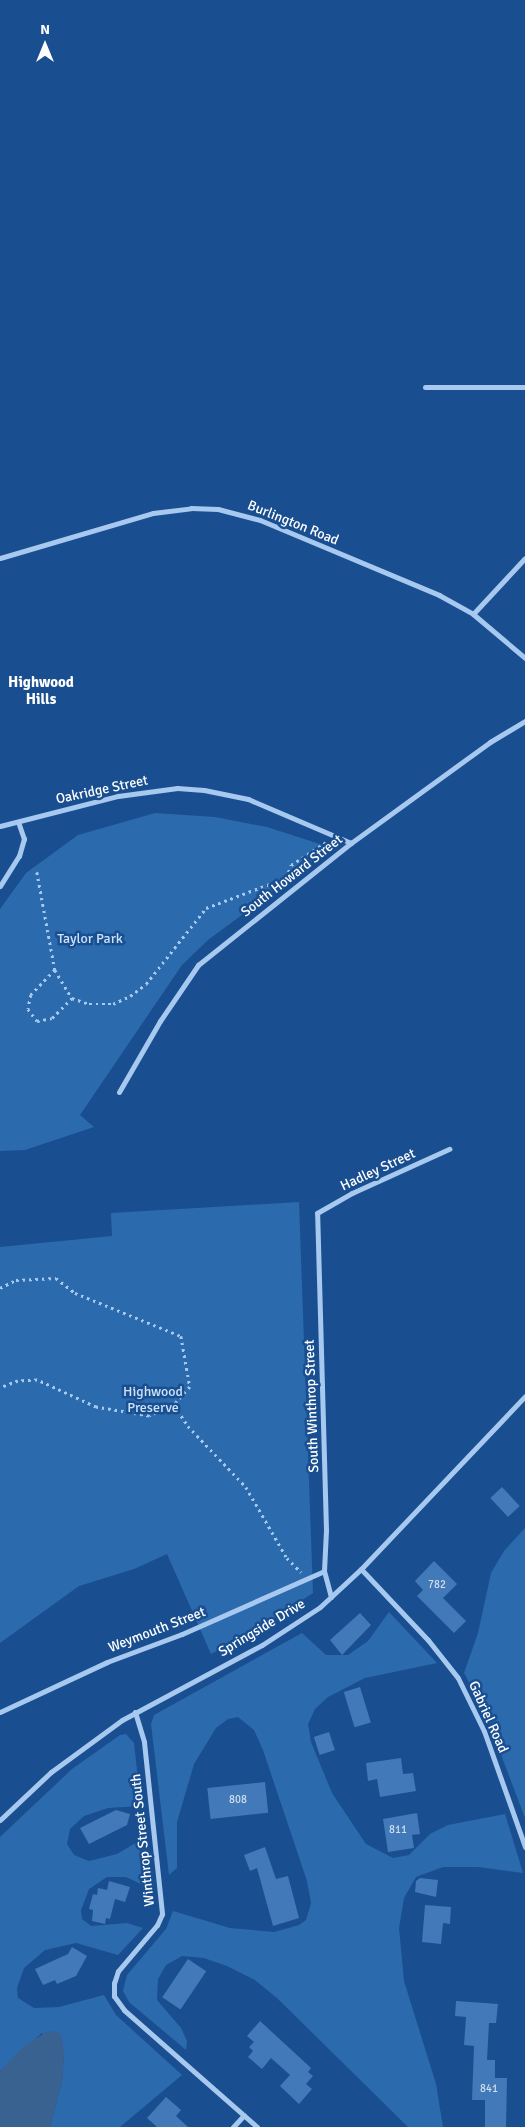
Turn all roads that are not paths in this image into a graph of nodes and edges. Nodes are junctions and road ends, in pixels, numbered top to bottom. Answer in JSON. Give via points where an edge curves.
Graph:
{"nodes":[{"id":1,"x":425,"y":387,"type":"dead end"},
{"id":2,"x":525,"y":387,"type":"edge"},
{"id":3,"x":0,"y":558,"type":"edge"},
{"id":4,"x":525,"y":558,"type":"edge"},
{"id":5,"x":474,"y":614,"type":"junction"},
{"id":6,"x":525,"y":658,"type":"edge"},
{"id":7,"x":525,"y":721,"type":"edge"},
{"id":8,"x":18,"y":822,"type":"junction"},
{"id":9,"x":0,"y":826,"type":"edge"},
{"id":10,"x":351,"y":844,"type":"junction"},
{"id":11,"x":0,"y":886,"type":"edge"},
{"id":12,"x":119,"y":1092,"type":"dead end"},
{"id":13,"x":449,"y":1149,"type":"dead end"},
{"id":14,"x":317,"y":1213,"type":"joint"},
{"id":15,"x":525,"y":1396,"type":"edge"},
{"id":16,"x":360,"y":1569,"type":"junction"},
{"id":17,"x":324,"y":1571,"type":"junction"},
{"id":18,"x":331,"y":1598,"type":"junction"},
{"id":19,"x":0,"y":1712,"type":"edge"},
{"id":20,"x":135,"y":1712,"type":"junction"},
{"id":21,"x":0,"y":1820,"type":"edge"},
{"id":22,"x":525,"y":1847,"type":"edge"},
{"id":23,"x":244,"y":2115,"type":"junction"},
{"id":24,"x":232,"y":2127,"type":"edge"},
{"id":25,"x":257,"y":2127,"type":"edge"}],
"edges":[{"from":1,"to":2,"type":"street"},
{"from":3,"to":5,"type":"street","name":"Burlington Road","via":[[153,513],[191,508],[218,509],[260,520],[439,595]]},
{"from":4,"to":5,"type":"street"},
{"from":5,"to":6,"type":"street","name":"Burlington Road"},
{"from":7,"to":10,"type":"street","name":"South Howard Street","via":[[490,742]]},
{"from":8,"to":9,"type":"street","name":"Oakridge Street"},
{"from":8,"to":10,"type":"street","name":"Oakridge Street","via":[[118,796],[177,788],[248,799]]},
{"from":8,"to":11,"type":"street","via":[[24,839],[19,856]]},
{"from":10,"to":12,"type":"street","name":"South Howard Street","via":[[198,965],[160,1021]]},
{"from":13,"to":14,"type":"street","name":"Hadley Street","via":[[352,1192]]},
{"from":14,"to":17,"type":"street","name":"South Winthrop Street","via":[[326,1530]]},
{"from":15,"to":16,"type":"street","name":"Springside Drive"},
{"from":16,"to":18,"type":"street","name":"Springside Drive"},
{"from":16,"to":22,"type":"street","name":"Gabriel Road","via":[[433,1647],[461,1684],[487,1739]]},
{"from":17,"to":18,"type":"street","name":"South Winthrop Street"},
{"from":17,"to":19,"type":"street","name":"Weymouth Street","via":[[182,1634],[107,1662]]},
{"from":18,"to":20,"type":"street","name":"Springside Drive","via":[[274,1638]]},
{"from":20,"to":21,"type":"street","name":"Springside Drive","via":[[64,1761]]},
{"from":20,"to":23,"type":"street","name":"Winthrop Street South","via":[[144,1742],[162,1914],[157,1925],[118,1971],[114,1996],[124,2010]]},
{"from":23,"to":24,"type":"street"},
{"from":23,"to":25,"type":"street","name":"Winthrop Street South"}]}
